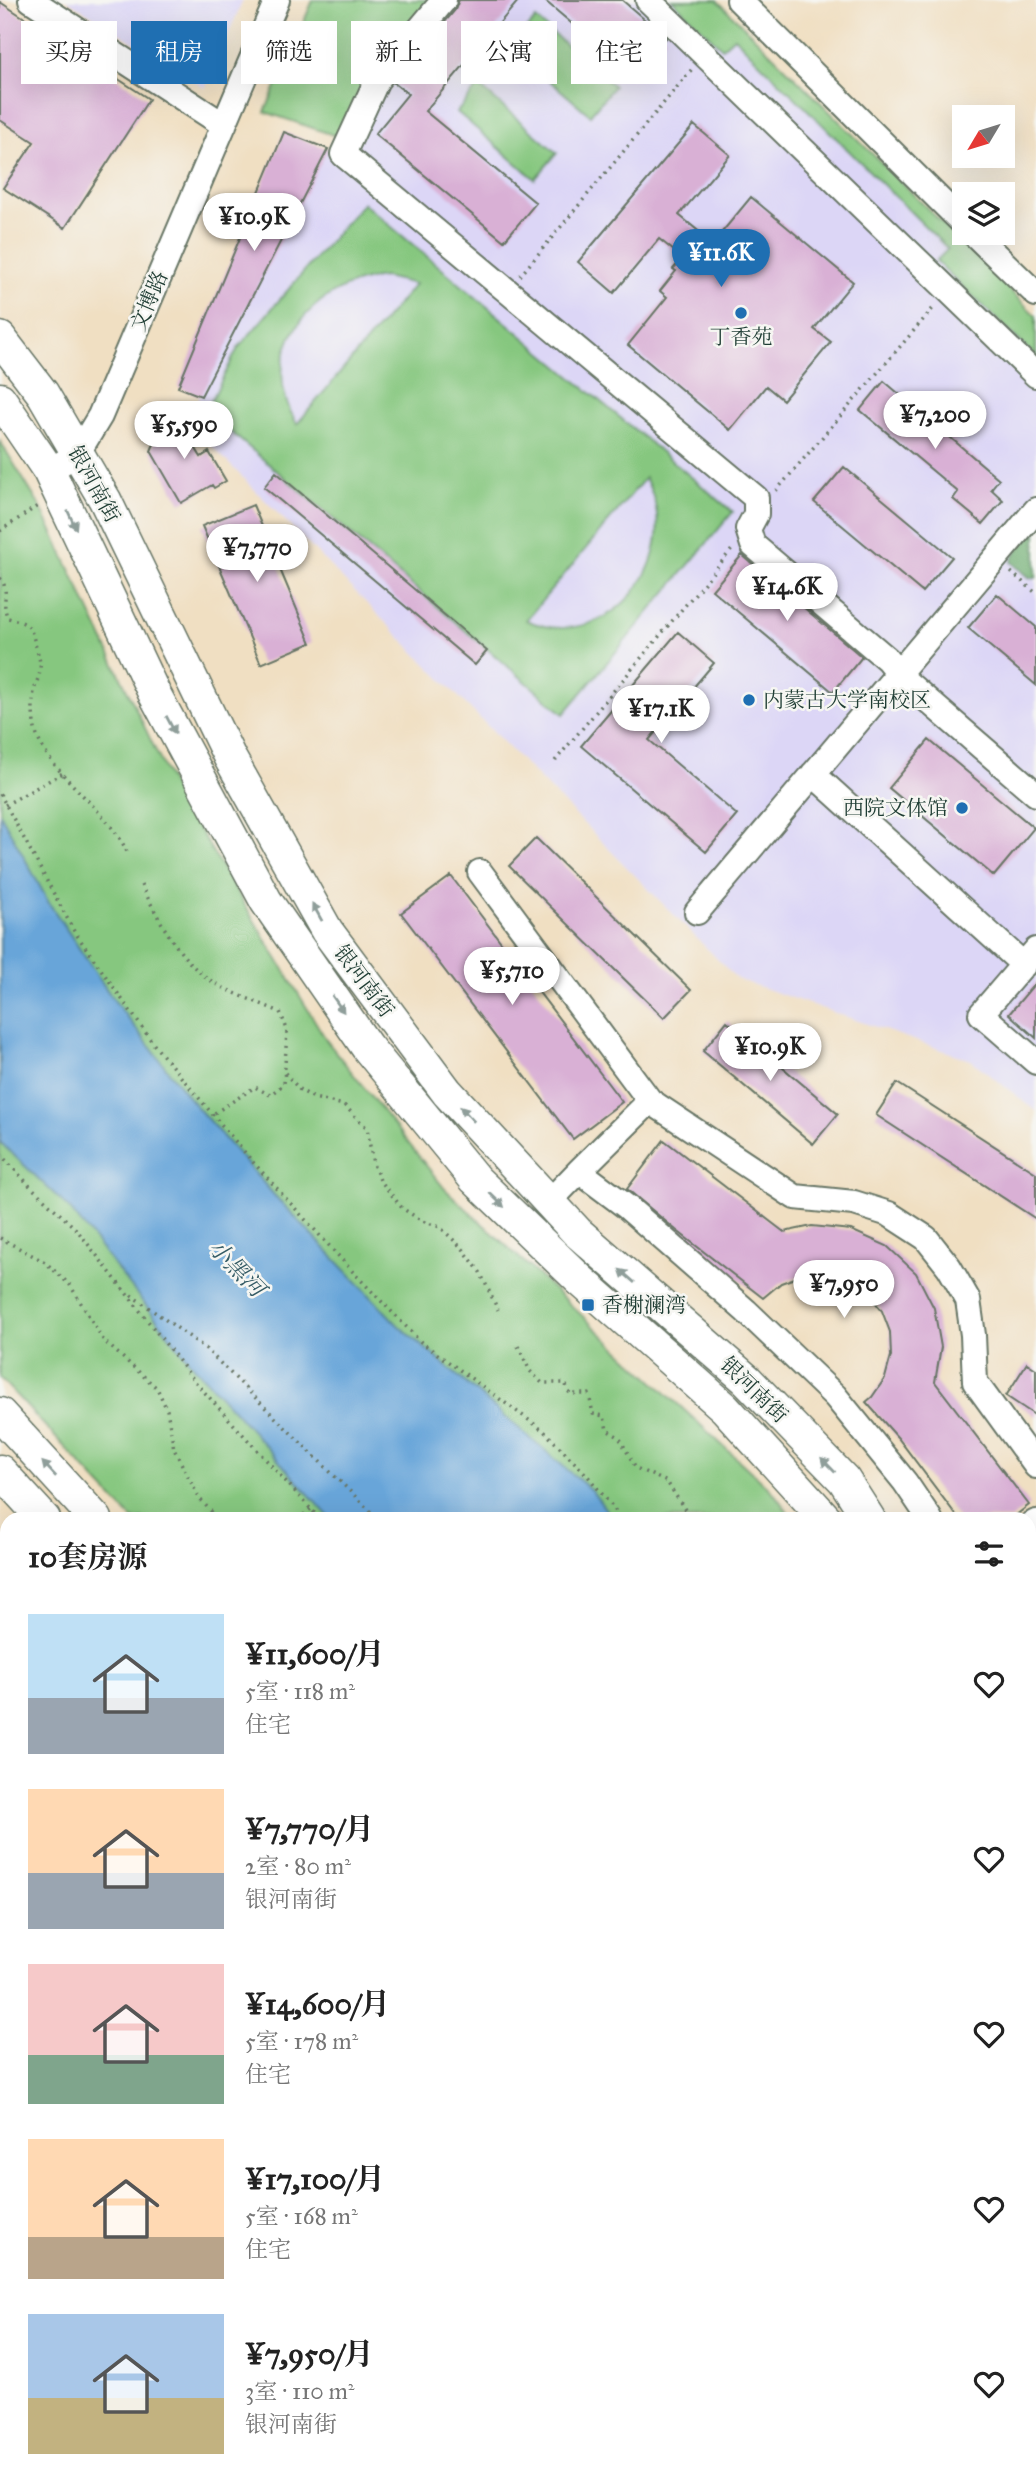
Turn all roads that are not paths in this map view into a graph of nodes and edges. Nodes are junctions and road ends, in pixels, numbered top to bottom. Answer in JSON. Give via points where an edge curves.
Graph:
{"nodes":[{"id":1,"x":31,"y":0,"type":"edge"},
{"id":2,"x":277,"y":0,"type":"edge"},
{"id":3,"x":444,"y":0,"type":"edge"},
{"id":4,"x":648,"y":0,"type":"edge"},
{"id":5,"x":738,"y":0,"type":"edge"},
{"id":6,"x":224,"y":125,"type":"junction"},
{"id":7,"x":952,"y":212,"type":"edge"},
{"id":8,"x":985,"y":245,"type":"edge"},
{"id":9,"x":1036,"y":295,"type":"edge"},
{"id":10,"x":0,"y":338,"type":"edge"},
{"id":11,"x":1036,"y":375,"type":"edge"},
{"id":12,"x":0,"y":399,"type":"edge"},
{"id":13,"x":77,"y":454,"type":"junction"},
{"id":14,"x":49,"y":471,"type":"junction"},
{"id":15,"x":1036,"y":510,"type":"edge"},
{"id":16,"x":899,"y":673,"type":"junction"},
{"id":17,"x":813,"y":774,"type":"junction"},
{"id":18,"x":1036,"y":794,"type":"edge"},
{"id":19,"x":480,"y":873,"type":"dead end"},
{"id":20,"x":696,"y":912,"type":"dead end"},
{"id":21,"x":1030,"y":958,"type":"edge"},
{"id":22,"x":1036,"y":1062,"type":"edge"},
{"id":23,"x":650,"y":1101,"type":"junction"},
{"id":24,"x":579,"y":1171,"type":"junction"},
{"id":25,"x":549,"y":1202,"type":"junction"},
{"id":26,"x":0,"y":1414,"type":"edge"},
{"id":27,"x":1036,"y":1466,"type":"edge"},
{"id":28,"x":0,"y":1471,"type":"edge"},
{"id":29,"x":38,"y":1512,"type":"edge"},
{"id":30,"x":90,"y":1512,"type":"edge"},
{"id":31,"x":820,"y":1512,"type":"edge"},
{"id":32,"x":865,"y":1512,"type":"edge"},
{"id":33,"x":925,"y":1512,"type":"edge"}],
"edges":[{"from":1,"to":6,"type":"street"},
{"from":2,"to":6,"type":"street","name":"文博路"},
{"from":3,"to":16,"type":"street","via":[[377,80],[343,154],[757,498],[753,545]]},
{"from":4,"to":11,"type":"street"},
{"from":5,"to":7,"type":"street"},
{"from":6,"to":13,"type":"street","name":"文博路","via":[[100,416]]},
{"from":8,"to":9,"type":"street"},
{"from":10,"to":13,"type":"main road","name":"银河南街","via":[[43,394]]},
{"from":12,"to":14,"type":"main road","name":"银河南街"},
{"from":13,"to":14,"type":"street","name":"文博路"},
{"from":25,"to":13,"type":"main road","name":"银河南街","one_way":true,"via":[[447,1092],[327,931],[230,758],[105,500]]},
{"from":14,"to":31,"type":"main road","name":"银河南街","one_way":true,"via":[[154,693],[220,818],[267,901],[367,1047],[475,1179],[580,1280],[725,1408]]},
{"from":15,"to":16,"type":"street"},
{"from":16,"to":17,"type":"street"},
{"from":16,"to":18,"type":"street"},
{"from":17,"to":20,"type":"street"},
{"from":17,"to":21,"type":"street"},
{"from":19,"to":23,"type":"street"},
{"from":21,"to":22,"type":"street","via":[[981,1014]]},
{"from":23,"to":24,"type":"street"},
{"from":23,"to":27,"type":"street","via":[[795,1197],[854,1203],[889,1214],[926,1238],[968,1300],[975,1382]]},
{"from":24,"to":25,"type":"street"},
{"from":24,"to":33,"type":"street","via":[[736,1302],[835,1396]]},
{"from":32,"to":25,"type":"main road","name":"银河南街","one_way":true,"via":[[844,1480],[747,1380],[577,1232]]},
{"from":30,"to":26,"type":"main road","one_way":true},
{"from":28,"to":29,"type":"main road"}]}
